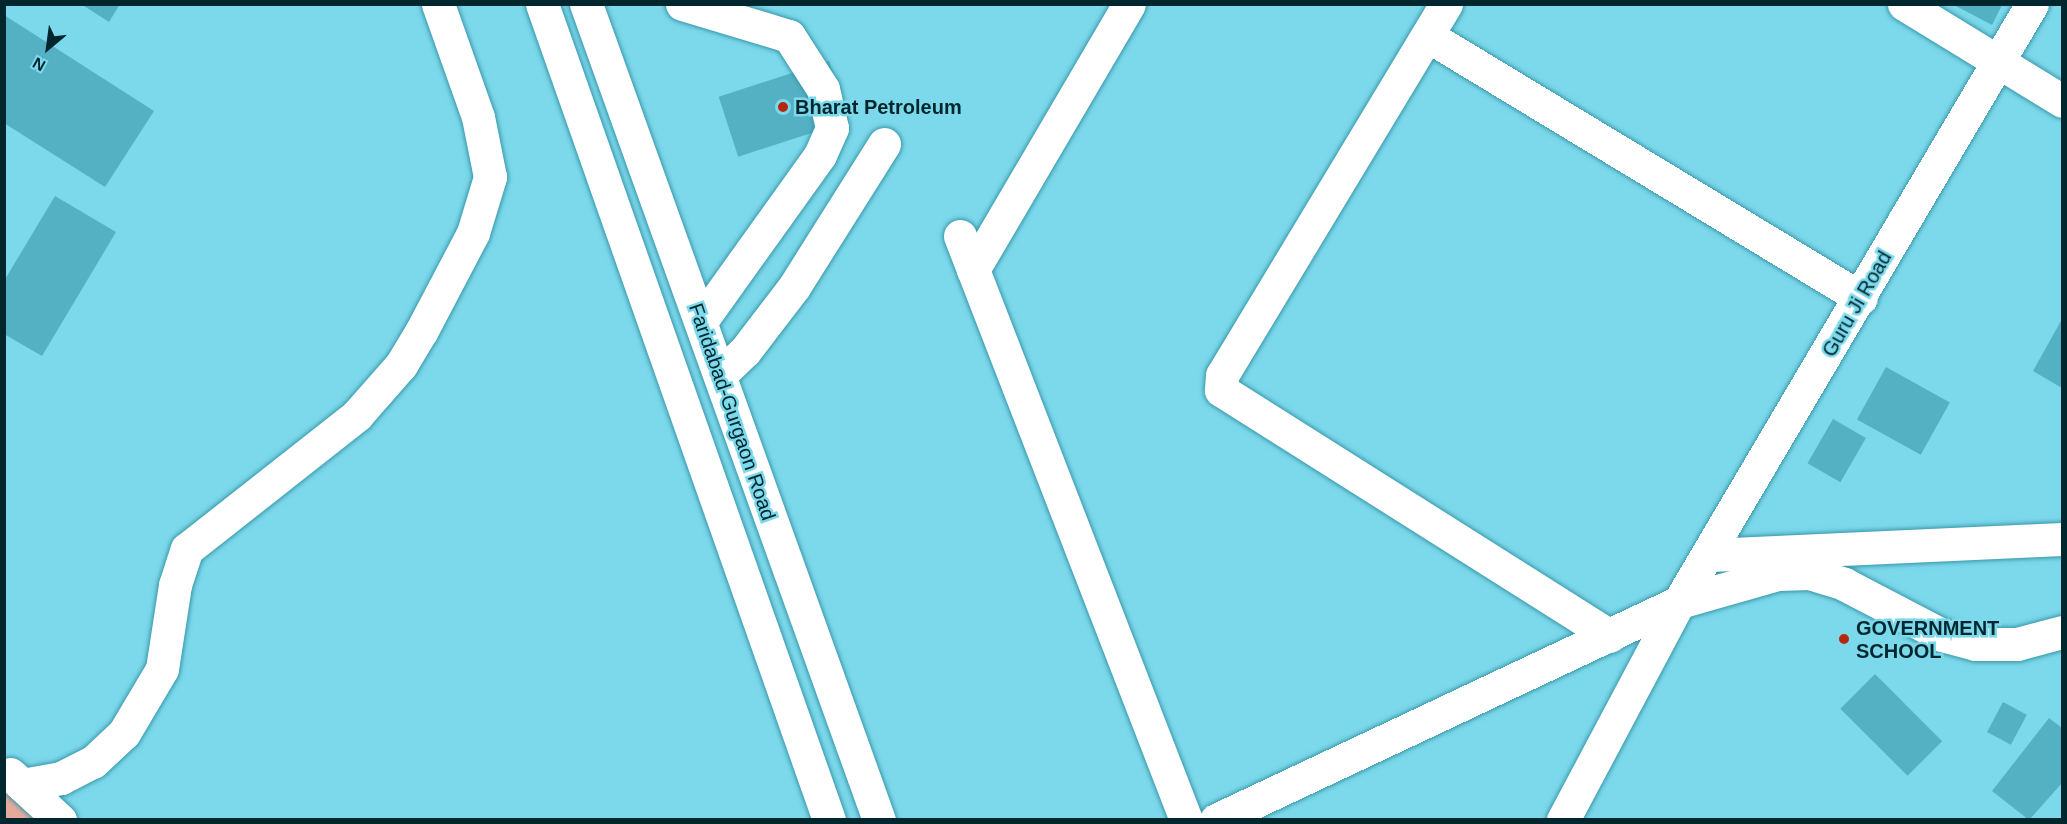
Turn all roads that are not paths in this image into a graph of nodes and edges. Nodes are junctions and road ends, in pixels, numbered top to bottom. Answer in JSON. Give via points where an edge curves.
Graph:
{"nodes":[{"id":1,"x":438,"y":4,"type":"edge"},
{"id":2,"x":542,"y":4,"type":"edge"},
{"id":3,"x":585,"y":4,"type":"edge"},
{"id":4,"x":682,"y":4,"type":"edge"},
{"id":5,"x":1130,"y":4,"type":"edge"},
{"id":6,"x":1446,"y":4,"type":"edge"},
{"id":7,"x":1904,"y":4,"type":"edge"},
{"id":8,"x":2032,"y":4,"type":"edge"},
{"id":9,"x":1428,"y":36,"type":"junction"},
{"id":10,"x":1999,"y":60,"type":"junction"},
{"id":11,"x":2062,"y":101,"type":"edge"},
{"id":12,"x":884,"y":144,"type":"dead end"},
{"id":13,"x":960,"y":236,"type":"dead end"},
{"id":14,"x":973,"y":270,"type":"junction"},
{"id":15,"x":1861,"y":298,"type":"junction"},
{"id":16,"x":702,"y":321,"type":"junction"},
{"id":17,"x":721,"y":374,"type":"junction"},
{"id":18,"x":2062,"y":539,"type":"edge"},
{"id":19,"x":1710,"y":555,"type":"junction"},
{"id":20,"x":1679,"y":602,"type":"junction"},
{"id":21,"x":2062,"y":632,"type":"edge"},
{"id":22,"x":1610,"y":636,"type":"junction"},
{"id":23,"x":13,"y":777,"type":"edge"},
{"id":24,"x":60,"y":819,"type":"edge"},
{"id":25,"x":829,"y":819,"type":"edge"},
{"id":26,"x":879,"y":819,"type":"edge"},
{"id":27,"x":1186,"y":819,"type":"edge"},
{"id":28,"x":1216,"y":819,"type":"edge"},
{"id":29,"x":1563,"y":819,"type":"edge"}],
"edges":[{"from":1,"to":23,"type":"street","via":[[478,117],[490,177],[472,233],[421,332],[401,365],[357,415],[188,549],[175,585],[162,669],[124,733],[93,762],[61,778]]},
{"from":2,"to":25,"type":"street"},
{"from":3,"to":16,"type":"street","name":"Faridabad-Gurgaon Road"},
{"from":4,"to":16,"type":"street","via":[[789,36],[823,89],[832,128],[820,155]]},
{"from":5,"to":14,"type":"street"},
{"from":6,"to":9,"type":"street"},
{"from":7,"to":10,"type":"street"},
{"from":8,"to":10,"type":"street","name":"Guru Ji Road"},
{"from":9,"to":15,"type":"street"},
{"from":9,"to":22,"type":"street","via":[[1222,375],[1221,390]]},
{"from":10,"to":11,"type":"street"},
{"from":10,"to":15,"type":"street","name":"Guru Ji Road"},
{"from":12,"to":17,"type":"street","via":[[794,287],[745,351]]},
{"from":13,"to":14,"type":"street"},
{"from":14,"to":27,"type":"street"},
{"from":15,"to":19,"type":"street","name":"Guru Ji Road"},
{"from":16,"to":17,"type":"street","name":"Faridabad-Gurgaon Road"},
{"from":17,"to":26,"type":"street","name":"Faridabad-Gurgaon Road"},
{"from":18,"to":19,"type":"street"},
{"from":19,"to":20,"type":"street","name":"Guru Ji Road"},
{"from":20,"to":21,"type":"street","via":[[1778,574],[1809,573],[1942,635],[1975,644],[2017,644]]},
{"from":20,"to":22,"type":"street"},
{"from":20,"to":29,"type":"street","name":"Guru Ji Road"},
{"from":22,"to":28,"type":"street"},
{"from":23,"to":24,"type":"street"}]}
